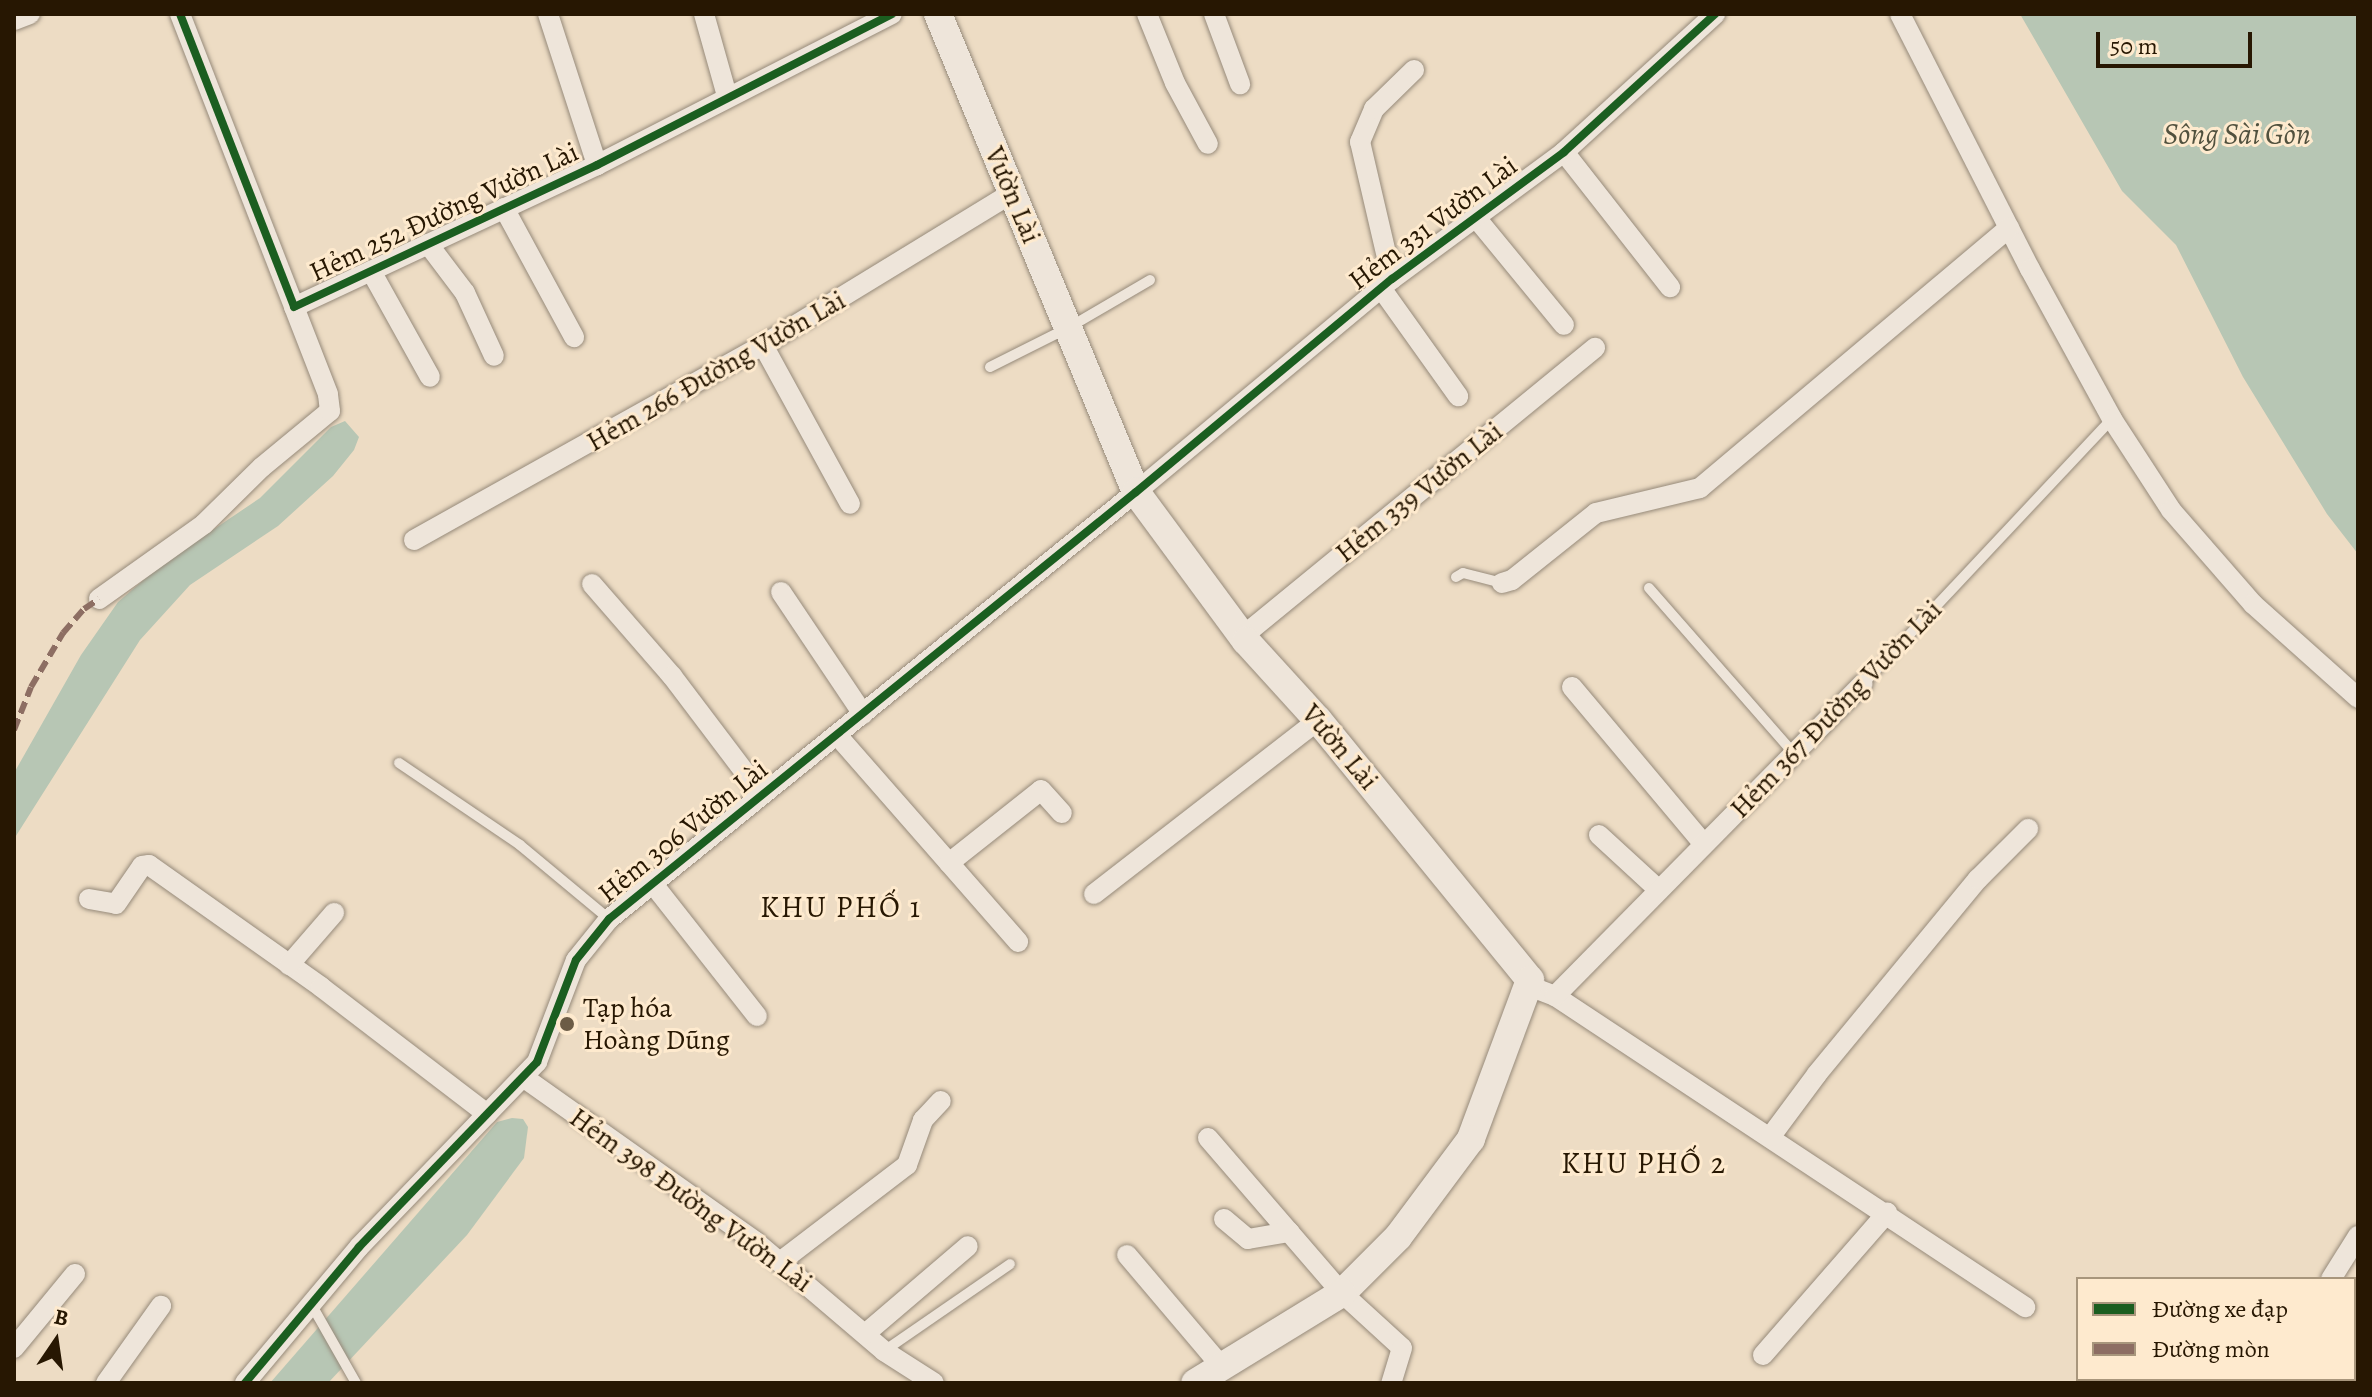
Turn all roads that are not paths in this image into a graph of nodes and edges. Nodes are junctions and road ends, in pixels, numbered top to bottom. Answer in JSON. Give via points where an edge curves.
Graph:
{"nodes":[{"id":1,"x":30,"y":14,"type":"edge"},
{"id":2,"x":180,"y":14,"type":"edge"},
{"id":3,"x":548,"y":14,"type":"edge"},
{"id":4,"x":704,"y":14,"type":"edge"},
{"id":5,"x":892,"y":14,"type":"edge"},
{"id":6,"x":938,"y":14,"type":"edge"},
{"id":7,"x":1147,"y":14,"type":"edge"},
{"id":8,"x":1214,"y":14,"type":"edge"},
{"id":9,"x":1715,"y":14,"type":"edge"},
{"id":10,"x":1900,"y":14,"type":"edge"},
{"id":11,"x":14,"y":20,"type":"edge"},
{"id":12,"x":1689,"y":23,"type":"edge"},
{"id":13,"x":1414,"y":70,"type":"dead end"},
{"id":14,"x":1240,"y":84,"type":"dead end"},
{"id":15,"x":727,"y":96,"type":"junction"},
{"id":16,"x":1208,"y":144,"type":"dead end"},
{"id":17,"x":1564,"y":152,"type":"junction"},
{"id":18,"x":597,"y":165,"type":"junction"},
{"id":19,"x":1012,"y":193,"type":"junction"},
{"id":20,"x":504,"y":208,"type":"junction"},
{"id":21,"x":1477,"y":219,"type":"junction"},
{"id":22,"x":2009,"y":228,"type":"junction"},
{"id":23,"x":428,"y":244,"type":"junction"},
{"id":24,"x":371,"y":271,"type":"junction"},
{"id":25,"x":1150,"y":280,"type":"dead end"},
{"id":26,"x":1386,"y":283,"type":"junction"},
{"id":27,"x":1670,"y":287,"type":"dead end"},
{"id":28,"x":294,"y":307,"type":"junction"},
{"id":29,"x":1564,"y":325,"type":"dead end"},
{"id":30,"x":1068,"y":328,"type":"junction"},
{"id":31,"x":574,"y":337,"type":"dead end"},
{"id":32,"x":763,"y":345,"type":"junction"},
{"id":33,"x":1595,"y":348,"type":"dead end"},
{"id":34,"x":494,"y":356,"type":"dead end"},
{"id":35,"x":990,"y":367,"type":"dead end"},
{"id":36,"x":430,"y":377,"type":"dead end"},
{"id":37,"x":1458,"y":396,"type":"dead end"},
{"id":38,"x":2112,"y":419,"type":"junction"},
{"id":39,"x":1136,"y":492,"type":"junction"},
{"id":40,"x":850,"y":504,"type":"dead end"},
{"id":41,"x":414,"y":540,"type":"dead end"},
{"id":42,"x":1456,"y":577,"type":"dead end"},
{"id":43,"x":1502,"y":583,"type":"joint"},
{"id":44,"x":592,"y":584,"type":"dead end"},
{"id":45,"x":1649,"y":588,"type":"dead end"},
{"id":46,"x":781,"y":592,"type":"dead end"},
{"id":47,"x":99,"y":599,"type":"dead end"},
{"id":48,"x":1243,"y":636,"type":"junction"},
{"id":49,"x":1863,"y":684,"type":"joint"},
{"id":50,"x":1572,"y":687,"type":"dead end"},
{"id":51,"x":2358,"y":698,"type":"edge"},
{"id":52,"x":863,"y":714,"type":"junction"},
{"id":53,"x":1318,"y":720,"type":"junction"},
{"id":54,"x":837,"y":735,"type":"junction"},
{"id":55,"x":1795,"y":755,"type":"junction"},
{"id":56,"x":399,"y":763,"type":"dead end"},
{"id":57,"x":762,"y":795,"type":"junction"},
{"id":58,"x":1062,"y":813,"type":"dead end"},
{"id":59,"x":2028,"y":829,"type":"dead end"},
{"id":60,"x":1599,"y":835,"type":"dead end"},
{"id":61,"x":1703,"y":843,"type":"junction"},
{"id":62,"x":949,"y":863,"type":"junction"},
{"id":63,"x":653,"y":884,"type":"junction"},
{"id":64,"x":1658,"y":889,"type":"junction"},
{"id":65,"x":1094,"y":894,"type":"dead end"},
{"id":66,"x":89,"y":899,"type":"dead end"},
{"id":67,"x":334,"y":913,"type":"dead end"},
{"id":68,"x":609,"y":919,"type":"junction"},
{"id":69,"x":1018,"y":942,"type":"dead end"},
{"id":70,"x":289,"y":965,"type":"junction"},
{"id":71,"x":1529,"y":986,"type":"junction"},
{"id":72,"x":1555,"y":996,"type":"junction"},
{"id":73,"x":757,"y":1016,"type":"dead end"},
{"id":74,"x":523,"y":1077,"type":"junction"},
{"id":75,"x":941,"y":1101,"type":"dead end"},
{"id":76,"x":487,"y":1114,"type":"junction"},
{"id":77,"x":1771,"y":1136,"type":"junction"},
{"id":78,"x":1208,"y":1138,"type":"dead end"},
{"id":79,"x":1882,"y":1218,"type":"junction"},
{"id":80,"x":1224,"y":1219,"type":"dead end"},
{"id":81,"x":1289,"y":1232,"type":"junction"},
{"id":82,"x":2358,"y":1236,"type":"edge"},
{"id":83,"x":968,"y":1246,"type":"dead end"},
{"id":84,"x":1127,"y":1255,"type":"dead end"},
{"id":85,"x":780,"y":1262,"type":"junction"},
{"id":86,"x":1010,"y":1264,"type":"dead end"},
{"id":87,"x":75,"y":1274,"type":"dead end"},
{"id":88,"x":2332,"y":1277,"type":"edge"},
{"id":89,"x":1342,"y":1293,"type":"junction"},
{"id":90,"x":310,"y":1302,"type":"junction"},
{"id":91,"x":161,"y":1306,"type":"dead end"},
{"id":92,"x":2025,"y":1307,"type":"dead end"},
{"id":93,"x":865,"y":1334,"type":"junction"},
{"id":94,"x":14,"y":1348,"type":"edge"},
{"id":95,"x":884,"y":1351,"type":"junction"},
{"id":96,"x":1763,"y":1355,"type":"dead end"},
{"id":97,"x":1222,"y":1367,"type":"junction"},
{"id":98,"x":106,"y":1383,"type":"edge"},
{"id":99,"x":245,"y":1383,"type":"edge"},
{"id":100,"x":356,"y":1383,"type":"edge"},
{"id":101,"x":934,"y":1383,"type":"edge"},
{"id":102,"x":1195,"y":1383,"type":"edge"},
{"id":103,"x":1391,"y":1383,"type":"edge"}],
"edges":[{"from":1,"to":11,"type":"street"},
{"from":2,"to":28,"type":"street","name":"Hẻm 252 Đường Vườn Lài"},
{"from":3,"to":18,"type":"street"},
{"from":4,"to":15,"type":"street"},
{"from":5,"to":15,"type":"street","name":"Hẻm 252 Đường Vườn Lài"},
{"from":6,"to":19,"type":"main road","name":"Vườn Lài"},
{"from":7,"to":16,"type":"street"},
{"from":8,"to":14,"type":"street"},
{"from":9,"to":12,"type":"street","name":"Hẻm 331 Vườn Lài"},
{"from":10,"to":22,"type":"street"},
{"from":12,"to":17,"type":"street","name":"Hẻm 331 Vườn Lài"},
{"from":13,"to":26,"type":"street","via":[[1374,109],[1360,142]]},
{"from":15,"to":18,"type":"street","name":"Hẻm 252 Đường Vườn Lài"},
{"from":17,"to":21,"type":"street","name":"Hẻm 331 Vườn Lài"},
{"from":17,"to":27,"type":"street"},
{"from":18,"to":20,"type":"street","name":"Hẻm 252 Đường Vườn Lài"},
{"from":19,"to":30,"type":"main road","name":"Vườn Lài"},
{"from":19,"to":32,"type":"street","name":"Hẻm 266 Đường Vườn Lài"},
{"from":20,"to":23,"type":"street","name":"Hẻm 252 Đường Vườn Lài"},
{"from":20,"to":31,"type":"street"},
{"from":21,"to":26,"type":"street","name":"Hẻm 331 Vườn Lài"},
{"from":21,"to":29,"type":"street"},
{"from":22,"to":38,"type":"street"},
{"from":22,"to":43,"type":"street","via":[[1700,488],[1596,513]]},
{"from":23,"to":24,"type":"street","name":"Hẻm 252 Đường Vườn Lài"},
{"from":23,"to":34,"type":"street","via":[[465,293]]},
{"from":24,"to":28,"type":"street","name":"Hẻm 252 Đường Vườn Lài"},
{"from":24,"to":36,"type":"street"},
{"from":25,"to":30,"type":"lane"},
{"from":26,"to":37,"type":"street"},
{"from":26,"to":39,"type":"street","name":"Hẻm 331 Vườn Lài"},
{"from":28,"to":47,"type":"street","via":[[330,411],[204,524]]},
{"from":30,"to":35,"type":"lane"},
{"from":30,"to":39,"type":"main road","name":"Vườn Lài"},
{"from":32,"to":40,"type":"street"},
{"from":32,"to":41,"type":"street","name":"Hẻm 266 Đường Vườn Lài"},
{"from":33,"to":48,"type":"street","name":"Hẻm 339 Vườn Lài"},
{"from":38,"to":49,"type":"lane","name":"Hẻm 367 Đường Vườn Lài"},
{"from":38,"to":51,"type":"street","via":[[2171,510],[2253,604]]},
{"from":39,"to":48,"type":"main road","name":"Vườn Lài"},
{"from":39,"to":52,"type":"street","name":"Hẻm 306 Vườn Lài"},
{"from":42,"to":43,"type":"lane","via":[[1463,573]]},
{"from":44,"to":57,"type":"street","via":[[672,676]]},
{"from":45,"to":55,"type":"lane"},
{"from":46,"to":52,"type":"street"},
{"from":48,"to":53,"type":"main road","name":"Vườn Lài"},
{"from":49,"to":55,"type":"street","name":"Hẻm 367 Đường Vườn Lài"},
{"from":50,"to":61,"type":"street"},
{"from":52,"to":54,"type":"street","name":"Hẻm 306 Vườn Lài"},
{"from":53,"to":65,"type":"street"},
{"from":53,"to":71,"type":"main road","name":"Vườn Lài","via":[[1529,975]]},
{"from":54,"to":57,"type":"street","name":"Hẻm 306 Vườn Lài"},
{"from":54,"to":62,"type":"street"},
{"from":55,"to":61,"type":"street","name":"Hẻm 367 Đường Vườn Lài"},
{"from":56,"to":68,"type":"lane","via":[[520,845]]},
{"from":57,"to":63,"type":"street","name":"Hẻm 306 Vườn Lài"},
{"from":58,"to":62,"type":"street","via":[[1041,790]]},
{"from":59,"to":77,"type":"street","via":[[1978,879]]},
{"from":60,"to":64,"type":"street"},
{"from":61,"to":64,"type":"street","name":"Hẻm 367 Đường Vườn Lài"},
{"from":62,"to":69,"type":"street"},
{"from":63,"to":68,"type":"street","name":"Hẻm 306 Vườn Lài"},
{"from":63,"to":73,"type":"street"},
{"from":64,"to":72,"type":"street","name":"Hẻm 367 Đường Vườn Lài"},
{"from":66,"to":70,"type":"street","via":[[116,904],[142,866],[149,865]]},
{"from":67,"to":70,"type":"street"},
{"from":68,"to":74,"type":"street","name":"Hẻm 306 Vườn Lài","via":[[576,960],[537,1062]]},
{"from":70,"to":76,"type":"street"},
{"from":71,"to":72,"type":"street"},
{"from":71,"to":89,"type":"main road","via":[[1471,1139],[1398,1237]]},
{"from":72,"to":77,"type":"street"},
{"from":74,"to":76,"type":"street","name":"Hẻm 306 Vườn Lài"},
{"from":74,"to":85,"type":"street","name":"Hẻm 398 Đường Vườn Lài"},
{"from":75,"to":85,"type":"street","via":[[923,1120],[907,1165]]},
{"from":76,"to":90,"type":"street","name":"Hẻm 306 Vườn Lài"},
{"from":77,"to":79,"type":"street"},
{"from":78,"to":81,"type":"street"},
{"from":79,"to":92,"type":"street"},
{"from":79,"to":96,"type":"street"},
{"from":80,"to":81,"type":"street","via":[[1248,1239]]},
{"from":81,"to":89,"type":"street"},
{"from":82,"to":88,"type":"street"},
{"from":83,"to":93,"type":"street"},
{"from":84,"to":97,"type":"street"},
{"from":85,"to":93,"type":"street","name":"Hẻm 398 Đường Vườn Lài"},
{"from":86,"to":95,"type":"lane"},
{"from":87,"to":94,"type":"street"},
{"from":89,"to":97,"type":"main road"},
{"from":89,"to":103,"type":"street","via":[[1402,1348]]},
{"from":90,"to":99,"type":"street","name":"Hẻm 306 Vườn Lài"},
{"from":90,"to":100,"type":"lane"},
{"from":91,"to":98,"type":"street"},
{"from":93,"to":95,"type":"street","name":"Hẻm 398 Đường Vườn Lài"},
{"from":95,"to":101,"type":"street","name":"Hẻm 398 Đường Vườn Lài"},
{"from":97,"to":102,"type":"main road"}]}
